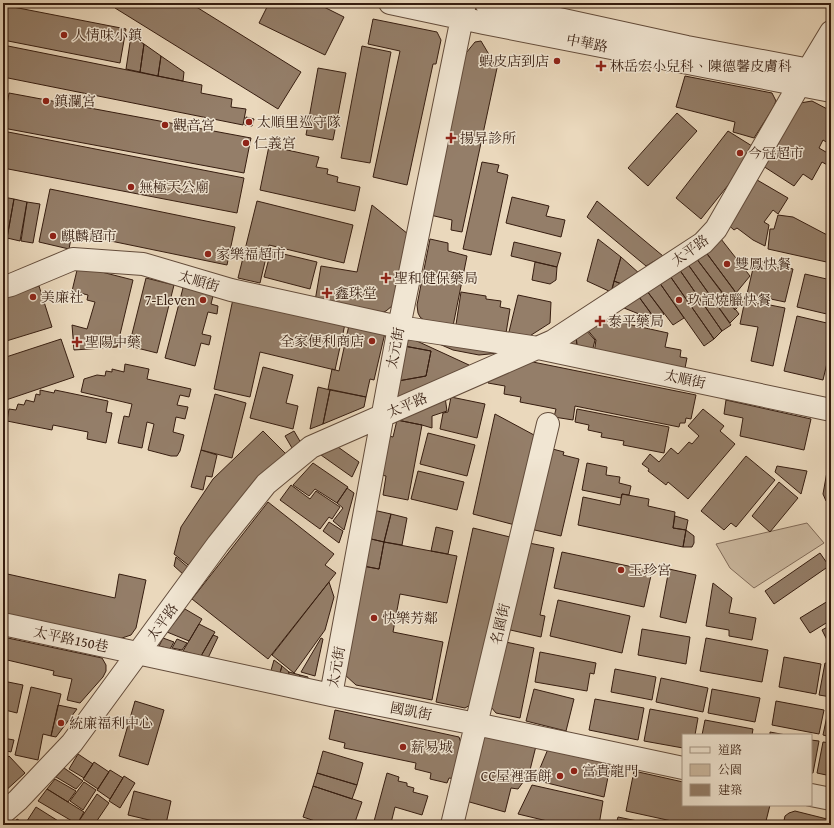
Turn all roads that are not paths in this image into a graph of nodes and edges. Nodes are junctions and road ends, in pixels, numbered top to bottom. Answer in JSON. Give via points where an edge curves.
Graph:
{"nodes":[{"id":1,"x":390,"y":3,"type":"edge"},
{"id":2,"x":486,"y":3,"type":"edge"},
{"id":3,"x":463,"y":11,"type":"edge"},
{"id":4,"x":831,"y":32,"type":"edge"},
{"id":5,"x":831,"y":74,"type":"edge"},
{"id":6,"x":804,"y":77,"type":"junction"},
{"id":7,"x":831,"y":91,"type":"edge"},
{"id":8,"x":3,"y":287,"type":"edge"},
{"id":9,"x":399,"y":327,"type":"junction"},
{"id":10,"x":538,"y":348,"type":"junction"},
{"id":11,"x":831,"y":410,"type":"edge"},
{"id":12,"x":382,"y":415,"type":"junction"},
{"id":13,"x":548,"y":424,"type":"dead end"},
{"id":14,"x":3,"y":624,"type":"edge"},
{"id":15,"x":138,"y":653,"type":"junction"},
{"id":16,"x":331,"y":695,"type":"junction"},
{"id":17,"x":476,"y":724,"type":"junction"},
{"id":18,"x":682,"y":768,"type":"edge"},
{"id":19,"x":812,"y":795,"type":"edge"},
{"id":20,"x":831,"y":799,"type":"edge"},
{"id":21,"x":3,"y":813,"type":"edge"},
{"id":22,"x":452,"y":825,"type":"edge"}],
"edges":[{"from":1,"to":3,"type":"street","name":"中華路"},
{"from":2,"to":6,"type":"street","name":"中華路","via":[[687,47]]},
{"from":3,"to":6,"type":"street","name":"中華路"},
{"from":3,"to":9,"type":"street","name":"太元街"},
{"from":4,"to":6,"type":"street","name":"太平路"},
{"from":5,"to":6,"type":"street","name":"中華路"},
{"from":6,"to":7,"type":"street","name":"中華路"},
{"from":6,"to":10,"type":"street","name":"太平路","via":[[716,229],[703,243],[553,341]]},
{"from":8,"to":9,"type":"street","name":"太順街","via":[[73,258],[143,264],[231,290]]},
{"from":9,"to":10,"type":"street","name":"太順街"},
{"from":9,"to":12,"type":"street","name":"太元街"},
{"from":10,"to":11,"type":"street","name":"太順街"},
{"from":10,"to":12,"type":"street","name":"太平路"},
{"from":12,"to":15,"type":"street","name":"太平路","via":[[311,447],[266,484],[218,544]]},
{"from":12,"to":16,"type":"street","name":"太元街"},
{"from":13,"to":17,"type":"street","name":"名園街"},
{"from":14,"to":15,"type":"street","name":"太平路150巷"},
{"from":15,"to":16,"type":"street","name":"國凱街"},
{"from":15,"to":21,"type":"street","name":"太平路","via":[[72,743]]},
{"from":16,"to":17,"type":"street","name":"國凱街"},
{"from":17,"to":18,"type":"street","name":"國凱街"},
{"from":17,"to":22,"type":"street","name":"名園街"},
{"from":19,"to":20,"type":"street"}]}
